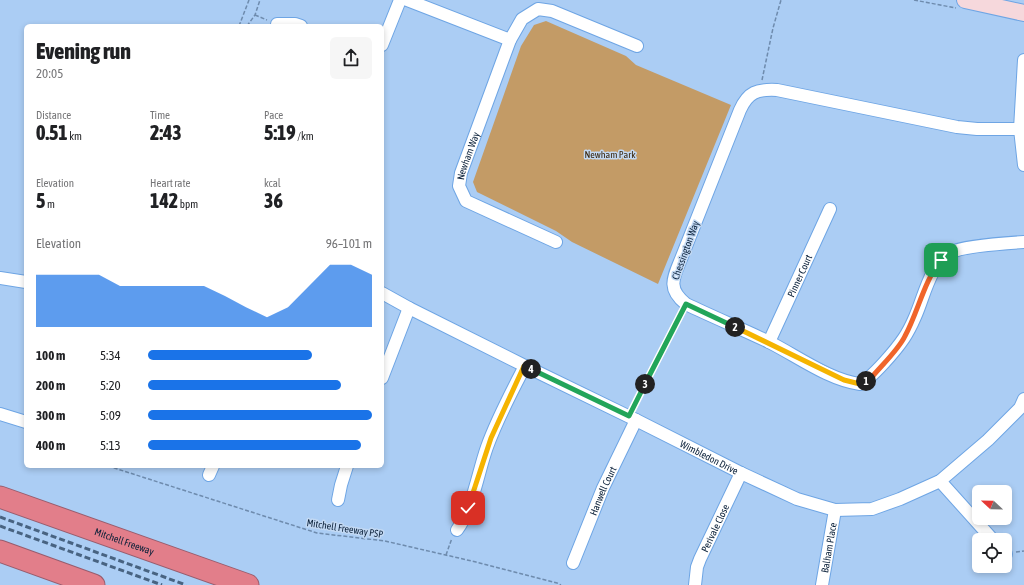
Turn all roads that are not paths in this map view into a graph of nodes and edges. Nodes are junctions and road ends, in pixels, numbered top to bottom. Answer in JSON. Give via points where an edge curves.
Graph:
{"nodes":[{"id":1,"x":400,"y":0,"type":"edge"},
{"id":2,"x":407,"y":0,"type":"edge"},
{"id":3,"x":965,"y":0,"type":"edge"},
{"id":4,"x":999,"y":0,"type":"edge"},
{"id":5,"x":1024,"y":6,"type":"edge"},
{"id":6,"x":1024,"y":13,"type":"edge"},
{"id":7,"x":277,"y":24,"type":"dead end"},
{"id":8,"x":295,"y":24,"type":"edge"},
{"id":9,"x":384,"y":40,"type":"edge"},
{"id":10,"x":510,"y":40,"type":"junction"},
{"id":11,"x":637,"y":46,"type":"dead end"},
{"id":12,"x":1024,"y":60,"type":"edge"},
{"id":13,"x":1020,"y":129,"type":"junction"},
{"id":14,"x":1024,"y":165,"type":"edge"},
{"id":15,"x":830,"y":209,"type":"dead end"},
{"id":16,"x":556,"y":242,"type":"dead end"},
{"id":17,"x":1024,"y":242,"type":"edge"},
{"id":18,"x":0,"y":278,"type":"edge"},
{"id":19,"x":24,"y":282,"type":"edge"},
{"id":20,"x":384,"y":294,"type":"edge"},
{"id":21,"x":409,"y":308,"type":"junction"},
{"id":22,"x":769,"y":342,"type":"junction"},
{"id":23,"x":524,"y":366,"type":"junction"},
{"id":24,"x":384,"y":373,"type":"edge"},
{"id":25,"x":1023,"y":405,"type":"edge"},
{"id":26,"x":0,"y":414,"type":"edge"},
{"id":27,"x":633,"y":418,"type":"junction"},
{"id":28,"x":24,"y":421,"type":"edge"},
{"id":29,"x":346,"y":468,"type":"edge"},
{"id":30,"x":740,"y":473,"type":"junction"},
{"id":31,"x":940,"y":480,"type":"junction"},
{"id":32,"x":0,"y":497,"type":"edge"},
{"id":33,"x":338,"y":500,"type":"dead end"},
{"id":34,"x":836,"y":510,"type":"junction"},
{"id":35,"x":458,"y":530,"type":"road end"},
{"id":36,"x":987,"y":533,"type":"edge"},
{"id":37,"x":0,"y":551,"type":"edge"},
{"id":38,"x":573,"y":563,"type":"dead end"},
{"id":39,"x":94,"y":585,"type":"edge"},
{"id":40,"x":248,"y":585,"type":"edge"},
{"id":41,"x":695,"y":585,"type":"edge"},
{"id":42,"x":822,"y":585,"type":"edge"}],
"edges":[{"from":1,"to":9,"type":"street"},
{"from":2,"to":10,"type":"street"},
{"from":3,"to":6,"type":"main road"},
{"from":4,"to":5,"type":"main road"},
{"from":7,"to":8,"type":"street"},
{"from":10,"to":11,"type":"street","name":"Newham Way","via":[[522,19],[538,9],[552,11]]},
{"from":10,"to":16,"type":"street","name":"Newham Way","via":[[461,173],[460,186],[466,200]]},
{"from":12,"to":13,"type":"street"},
{"from":13,"to":14,"type":"street"},
{"from":13,"to":22,"type":"street","name":"Chessington Way","via":[[957,127],[777,90],[760,90],[747,98],[740,110],[673,284],[675,293],[686,304]]},
{"from":15,"to":22,"type":"street","name":"Pinner Court"},
{"from":17,"to":22,"type":"street","name":"Chessington Way","via":[[967,248],[952,252],[941,260],[934,269],[904,338],[872,377],[860,384],[821,370]]},
{"from":18,"to":19,"type":"street"},
{"from":20,"to":21,"type":"street","name":"Wimbledon Drive"},
{"from":21,"to":23,"type":"street","name":"Wimbledon Drive"},
{"from":21,"to":24,"type":"street"},
{"from":23,"to":27,"type":"street","name":"Wimbledon Drive"},
{"from":23,"to":35,"type":"street","via":[[491,438]]},
{"from":25,"to":31,"type":"street","name":"Wimbledon Drive","via":[[988,440]]},
{"from":26,"to":28,"type":"street"},
{"from":27,"to":30,"type":"street","name":"Wimbledon Drive"},
{"from":27,"to":38,"type":"street","name":"Hanwell Court"},
{"from":29,"to":33,"type":"street"},
{"from":30,"to":34,"type":"street","name":"Wimbledon Drive","via":[[797,499]]},
{"from":30,"to":41,"type":"street","name":"Perivale Close","via":[[700,559]]},
{"from":31,"to":34,"type":"street","name":"Wimbledon Drive","via":[[872,509]]},
{"from":31,"to":36,"type":"street"},
{"from":32,"to":40,"type":"highway","name":"Mitchell Freeway"},
{"from":34,"to":42,"type":"street","name":"Balham Place"},
{"from":37,"to":39,"type":"highway"}]}
